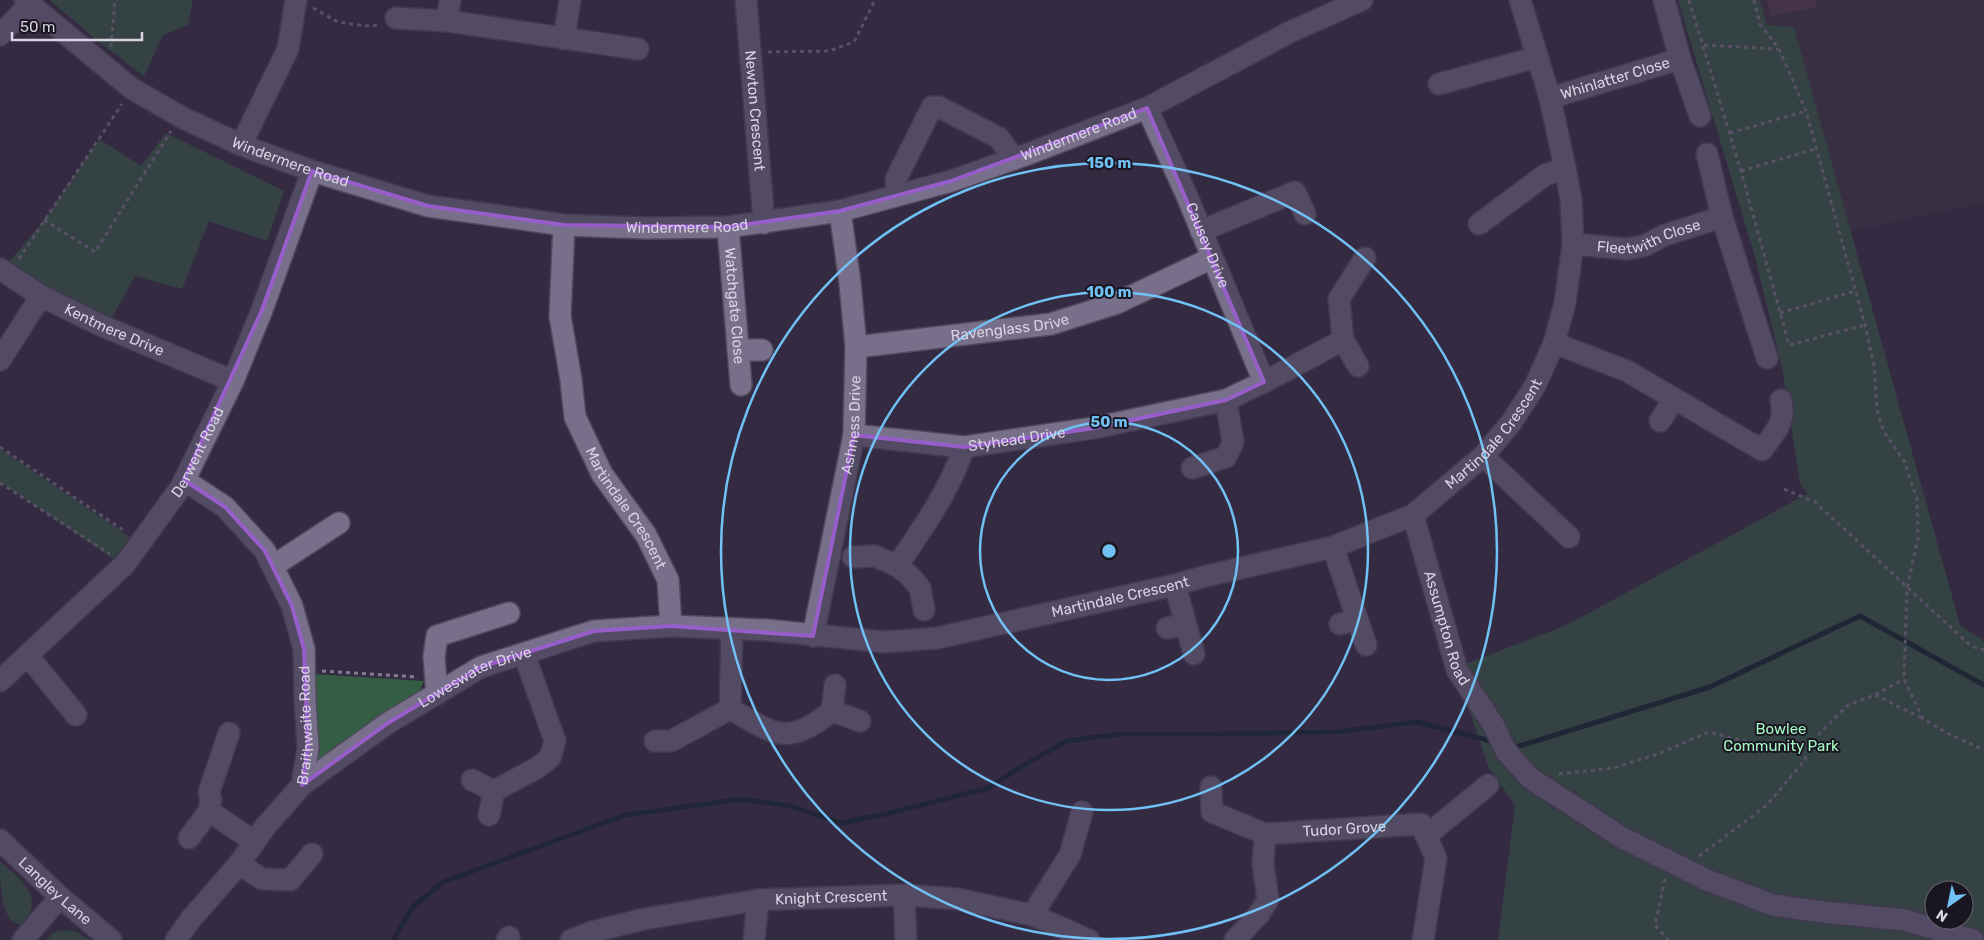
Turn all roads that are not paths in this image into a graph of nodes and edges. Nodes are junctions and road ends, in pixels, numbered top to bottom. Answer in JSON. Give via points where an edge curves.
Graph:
{"nodes":[{"id":1,"x":450,"y":0,"type":"edge"},
{"id":2,"x":570,"y":0,"type":"edge"},
{"id":3,"x":746,"y":0,"type":"edge"},
{"id":4,"x":1362,"y":0,"type":"edge"},
{"id":5,"x":1520,"y":0,"type":"edge"},
{"id":6,"x":1664,"y":0,"type":"edge"},
{"id":7,"x":296,"y":1,"type":"edge"},
{"id":8,"x":27,"y":2,"type":"edge"},
{"id":9,"x":396,"y":18,"type":"road end"},
{"id":10,"x":447,"y":22,"type":"junction"},
{"id":11,"x":0,"y":35,"type":"edge"},
{"id":12,"x":564,"y":39,"type":"junction"},
{"id":13,"x":638,"y":49,"type":"dead end"},
{"id":14,"x":1537,"y":57,"type":"junction"},
{"id":15,"x":1680,"y":59,"type":"junction"},
{"id":16,"x":1439,"y":84,"type":"dead end"},
{"id":17,"x":1550,"y":98,"type":"junction"},
{"id":18,"x":1147,"y":108,"type":"junction"},
{"id":19,"x":1700,"y":116,"type":"dead end"},
{"id":20,"x":241,"y":145,"type":"junction"},
{"id":21,"x":1707,"y":154,"type":"dead end"},
{"id":22,"x":1014,"y":158,"type":"junction"},
{"id":23,"x":1565,"y":168,"type":"junction"},
{"id":24,"x":312,"y":171,"type":"junction"},
{"id":25,"x":898,"y":195,"type":"junction"},
{"id":26,"x":840,"y":211,"type":"junction"},
{"id":27,"x":1305,"y":214,"type":"dead end"},
{"id":28,"x":1722,"y":217,"type":"junction"},
{"id":29,"x":764,"y":223,"type":"junction"},
{"id":30,"x":1479,"y":224,"type":"dead end"},
{"id":31,"x":564,"y":225,"type":"junction"},
{"id":32,"x":728,"y":226,"type":"junction"},
{"id":33,"x":1201,"y":231,"type":"junction"},
{"id":34,"x":1573,"y":244,"type":"junction"},
{"id":35,"x":1212,"y":258,"type":"junction"},
{"id":36,"x":1365,"y":258,"type":"dead end"},
{"id":37,"x":4,"y":272,"type":"edge"},
{"id":38,"x":41,"y":296,"type":"junction"},
{"id":39,"x":1343,"y":340,"type":"junction"},
{"id":40,"x":1554,"y":343,"type":"junction"},
{"id":41,"x":856,"y":347,"type":"junction"},
{"id":42,"x":738,"y":350,"type":"junction"},
{"id":43,"x":762,"y":350,"type":"dead end"},
{"id":44,"x":1767,"y":358,"type":"dead end"},
{"id":45,"x":0,"y":360,"type":"edge"},
{"id":46,"x":1358,"y":366,"type":"dead end"},
{"id":47,"x":233,"y":381,"type":"junction"},
{"id":48,"x":1264,"y":382,"type":"junction"},
{"id":49,"x":740,"y":385,"type":"dead end"},
{"id":50,"x":1674,"y":399,"type":"junction"},
{"id":51,"x":1226,"y":400,"type":"junction"},
{"id":52,"x":1781,"y":400,"type":"dead end"},
{"id":53,"x":1660,"y":422,"type":"dead end"},
{"id":54,"x":854,"y":435,"type":"junction"},
{"id":55,"x":964,"y":447,"type":"junction"},
{"id":56,"x":1483,"y":456,"type":"junction"},
{"id":57,"x":1192,"y":468,"type":"dead end"},
{"id":58,"x":184,"y":480,"type":"junction"},
{"id":59,"x":1413,"y":515,"type":"junction"},
{"id":60,"x":339,"y":523,"type":"dead end"},
{"id":61,"x":1569,"y":537,"type":"dead end"},
{"id":62,"x":1333,"y":547,"type":"junction"},
{"id":63,"x":853,"y":557,"type":"dead end"},
{"id":64,"x":273,"y":566,"type":"junction"},
{"id":65,"x":897,"y":566,"type":"junction"},
{"id":66,"x":1175,"y":585,"type":"junction"},
{"id":67,"x":924,"y":610,"type":"dead end"},
{"id":68,"x":509,"y":613,"type":"dead end"},
{"id":69,"x":670,"y":626,"type":"junction"},
{"id":70,"x":732,"y":630,"type":"junction"},
{"id":71,"x":813,"y":636,"type":"junction"},
{"id":72,"x":1366,"y":645,"type":"dead end"},
{"id":73,"x":524,"y":654,"type":"junction"},
{"id":74,"x":1194,"y":654,"type":"dead end"},
{"id":75,"x":28,"y":656,"type":"junction"},
{"id":76,"x":0,"y":681,"type":"edge"},
{"id":77,"x":835,"y":685,"type":"dead end"},
{"id":78,"x":437,"y":686,"type":"junction"},
{"id":79,"x":730,"y":709,"type":"junction"},
{"id":80,"x":832,"y":711,"type":"junction"},
{"id":81,"x":76,"y":715,"type":"dead end"},
{"id":82,"x":860,"y":721,"type":"dead end"},
{"id":83,"x":229,"y":733,"type":"dead end"},
{"id":84,"x":655,"y":741,"type":"dead end"},
{"id":85,"x":472,"y":780,"type":"dead end"},
{"id":86,"x":302,"y":785,"type":"junction"},
{"id":87,"x":1488,"y":785,"type":"dead end"},
{"id":88,"x":1211,"y":786,"type":"dead end"},
{"id":89,"x":494,"y":791,"type":"junction"},
{"id":90,"x":209,"y":811,"type":"junction"},
{"id":91,"x":1082,"y":812,"type":"dead end"},
{"id":92,"x":489,"y":814,"type":"dead end"},
{"id":93,"x":1265,"y":834,"type":"junction"},
{"id":94,"x":1426,"y":836,"type":"junction"},
{"id":95,"x":189,"y":838,"type":"dead end"},
{"id":96,"x":0,"y":840,"type":"edge"},
{"id":97,"x":255,"y":842,"type":"junction"},
{"id":98,"x":312,"y":854,"type":"dead end"},
{"id":99,"x":239,"y":864,"type":"junction"},
{"id":100,"x":904,"y":895,"type":"junction"},
{"id":101,"x":60,"y":897,"type":"junction"},
{"id":102,"x":758,"y":900,"type":"junction"},
{"id":103,"x":1032,"y":915,"type":"junction"},
{"id":104,"x":23,"y":940,"type":"edge"},
{"id":105,"x":111,"y":940,"type":"edge"},
{"id":106,"x":176,"y":940,"type":"edge"},
{"id":107,"x":571,"y":940,"type":"edge"},
{"id":108,"x":754,"y":940,"type":"edge"},
{"id":109,"x":906,"y":940,"type":"edge"},
{"id":110,"x":1088,"y":940,"type":"edge"},
{"id":111,"x":1234,"y":940,"type":"edge"},
{"id":112,"x":1423,"y":940,"type":"edge"},
{"id":113,"x":1973,"y":940,"type":"edge"}],
"edges":[{"from":1,"to":10,"type":"street"},
{"from":2,"to":12,"type":"street"},
{"from":3,"to":29,"type":"street","name":"Newton Crescent"},
{"from":4,"to":18,"type":"street","name":"Windermere Road","via":[[1292,31]]},
{"from":5,"to":14,"type":"street","name":"Martindale Crescent"},
{"from":6,"to":15,"type":"street","name":"Whinlatter Close"},
{"from":7,"to":20,"type":"street","via":[[288,49]]},
{"from":8,"to":11,"type":"street"},
{"from":8,"to":20,"type":"street","name":"Windermere Road","via":[[134,90]]},
{"from":9,"to":10,"type":"street"},
{"from":10,"to":12,"type":"street"},
{"from":12,"to":13,"type":"street"},
{"from":14,"to":16,"type":"street"},
{"from":14,"to":17,"type":"street","name":"Martindale Crescent"},
{"from":15,"to":17,"type":"street","name":"Whinlatter Close"},
{"from":15,"to":19,"type":"street","name":"Whinlatter Close"},
{"from":17,"to":23,"type":"street","name":"Martindale Crescent"},
{"from":18,"to":22,"type":"street","name":"Windermere Road"},
{"from":18,"to":33,"type":"street","name":"Causey Drive"},
{"from":20,"to":24,"type":"street","name":"Windermere Road"},
{"from":21,"to":28,"type":"street","name":"Fleetwith Close"},
{"from":22,"to":25,"type":"street","name":"Windermere Road","via":[[951,181]]},
{"from":22,"to":25,"type":"street","via":[[999,138],[939,107],[932,107],[896,179]]},
{"from":23,"to":30,"type":"street","via":[[1544,175]]},
{"from":23,"to":34,"type":"street","name":"Martindale Crescent","via":[[1571,199]]},
{"from":24,"to":31,"type":"street","name":"Windermere Road","via":[[428,206]]},
{"from":24,"to":47,"type":"street","name":"Derwent Road"},
{"from":25,"to":26,"type":"street","name":"Windermere Road"},
{"from":26,"to":29,"type":"street","name":"Windermere Road"},
{"from":26,"to":41,"type":"street","name":"Ashness Drive"},
{"from":27,"to":33,"type":"street","via":[[1294,192]]},
{"from":28,"to":34,"type":"street","name":"Fleetwith Close","via":[[1665,235],[1644,246],[1627,249]]},
{"from":28,"to":44,"type":"street","name":"Fleetwith Close"},
{"from":29,"to":32,"type":"street","name":"Windermere Road"},
{"from":31,"to":32,"type":"street","name":"Windermere Road"},
{"from":31,"to":69,"type":"street","name":"Martindale Crescent","via":[[560,316],[575,417],[602,474],[646,536],[668,580]]},
{"from":32,"to":42,"type":"street","name":"Watchgate Close"},
{"from":33,"to":35,"type":"street","name":"Causey Drive"},
{"from":34,"to":40,"type":"street","name":"Martindale Crescent","via":[[1565,304]]},
{"from":35,"to":41,"type":"street","name":"Ravenglass Drive","via":[[1117,303],[1051,324]]},
{"from":35,"to":48,"type":"street","name":"Causey Drive"},
{"from":36,"to":39,"type":"street","via":[[1339,300]]},
{"from":37,"to":38,"type":"street","name":"Kentmere Drive"},
{"from":38,"to":45,"type":"street"},
{"from":38,"to":47,"type":"street","name":"Kentmere Drive","via":[[100,325]]},
{"from":39,"to":46,"type":"street"},
{"from":39,"to":48,"type":"street","name":"Styhead Drive"},
{"from":40,"to":50,"type":"street","via":[[1627,371]]},
{"from":40,"to":56,"type":"street","name":"Martindale Crescent","via":[[1535,386],[1511,423]]},
{"from":41,"to":54,"type":"street","name":"Ashness Drive"},
{"from":42,"to":43,"type":"street"},
{"from":42,"to":49,"type":"street","name":"Watchgate Close"},
{"from":47,"to":58,"type":"street","name":"Derwent Road"},
{"from":48,"to":51,"type":"street","name":"Styhead Drive"},
{"from":50,"to":52,"type":"street","via":[[1762,450],[1784,414]]},
{"from":50,"to":53,"type":"street"},
{"from":51,"to":55,"type":"street","name":"Styhead Drive","via":[[1094,428]]},
{"from":51,"to":57,"type":"street","via":[[1233,442],[1226,457]]},
{"from":54,"to":55,"type":"street","name":"Styhead Drive"},
{"from":54,"to":71,"type":"street","name":"Ashness Drive"},
{"from":55,"to":65,"type":"street","via":[[958,466],[926,523]]},
{"from":56,"to":59,"type":"street","name":"Martindale Crescent"},
{"from":56,"to":61,"type":"street"},
{"from":58,"to":64,"type":"street","name":"Braithwaite Road","via":[[225,507],[265,551]]},
{"from":58,"to":75,"type":"street","name":"Derwent Road","via":[[125,564]]},
{"from":59,"to":62,"type":"street","name":"Martindale Crescent"},
{"from":59,"to":113,"type":"street","name":"Assumpton Road","via":[[1457,670],[1500,740],[1530,778],[1621,837],[1707,880],[1773,905],[1905,920]]},
{"from":60,"to":64,"type":"street"},
{"from":62,"to":66,"type":"street","name":"Martindale Crescent"},
{"from":62,"to":72,"type":"street","via":[[1348,622]]},
{"from":63,"to":65,"type":"street","via":[[875,556]]},
{"from":64,"to":86,"type":"street","name":"Braithwaite Road","via":[[292,606],[304,649],[308,748]]},
{"from":65,"to":67,"type":"street","via":[[920,588]]},
{"from":66,"to":71,"type":"street","name":"Martindale Crescent","via":[[937,638],[884,642]]},
{"from":66,"to":74,"type":"street","via":[[1176,626]]},
{"from":68,"to":78,"type":"street","via":[[437,636],[434,657]]},
{"from":69,"to":70,"type":"street","name":"Martindale Crescent"},
{"from":69,"to":73,"type":"street","name":"Loweswater Drive","via":[[594,631]]},
{"from":70,"to":71,"type":"street","name":"Martindale Crescent","via":[[766,630]]},
{"from":70,"to":79,"type":"street"},
{"from":73,"to":78,"type":"street","name":"Loweswater Drive","via":[[481,667]]},
{"from":73,"to":89,"type":"street","via":[[555,741],[550,758]]},
{"from":75,"to":76,"type":"street","name":"Derwent Road"},
{"from":75,"to":81,"type":"street"},
{"from":77,"to":80,"type":"street"},
{"from":78,"to":86,"type":"street","name":"Loweswater Drive"},
{"from":79,"to":80,"type":"street","via":[[769,731],[792,734],[812,726]]},
{"from":79,"to":84,"type":"street","via":[[671,740]]},
{"from":80,"to":82,"type":"street"},
{"from":83,"to":90,"type":"street","via":[[210,792]]},
{"from":85,"to":89,"type":"street"},
{"from":86,"to":97,"type":"street","name":"Braithwaite Road"},
{"from":87,"to":94,"type":"street"},
{"from":88,"to":93,"type":"street","via":[[1212,812]]},
{"from":89,"to":92,"type":"street"},
{"from":90,"to":95,"type":"street"},
{"from":90,"to":97,"type":"street"},
{"from":91,"to":103,"type":"street","via":[[1070,855]]},
{"from":93,"to":94,"type":"street","name":"Tudor Grove","via":[[1421,824]]},
{"from":93,"to":111,"type":"street","via":[[1263,864],[1268,900]]},
{"from":94,"to":112,"type":"street","via":[[1436,858]]},
{"from":96,"to":101,"type":"street","name":"Langley Lane"},
{"from":97,"to":99,"type":"street","name":"Braithwaite Road"},
{"from":98,"to":99,"type":"street","via":[[290,880],[262,880]]},
{"from":99,"to":106,"type":"street","name":"Braithwaite Road","via":[[190,919]]},
{"from":100,"to":102,"type":"street","name":"Knight Crescent"},
{"from":100,"to":103,"type":"street","name":"Knight Crescent","via":[[958,899]]},
{"from":100,"to":109,"type":"street"},
{"from":101,"to":104,"type":"street"},
{"from":101,"to":105,"type":"street","name":"Langley Lane"},
{"from":102,"to":107,"type":"street","name":"Knight Crescent","via":[[644,920]]},
{"from":102,"to":108,"type":"street"},
{"from":103,"to":110,"type":"street","name":"Knight Crescent"}]}
